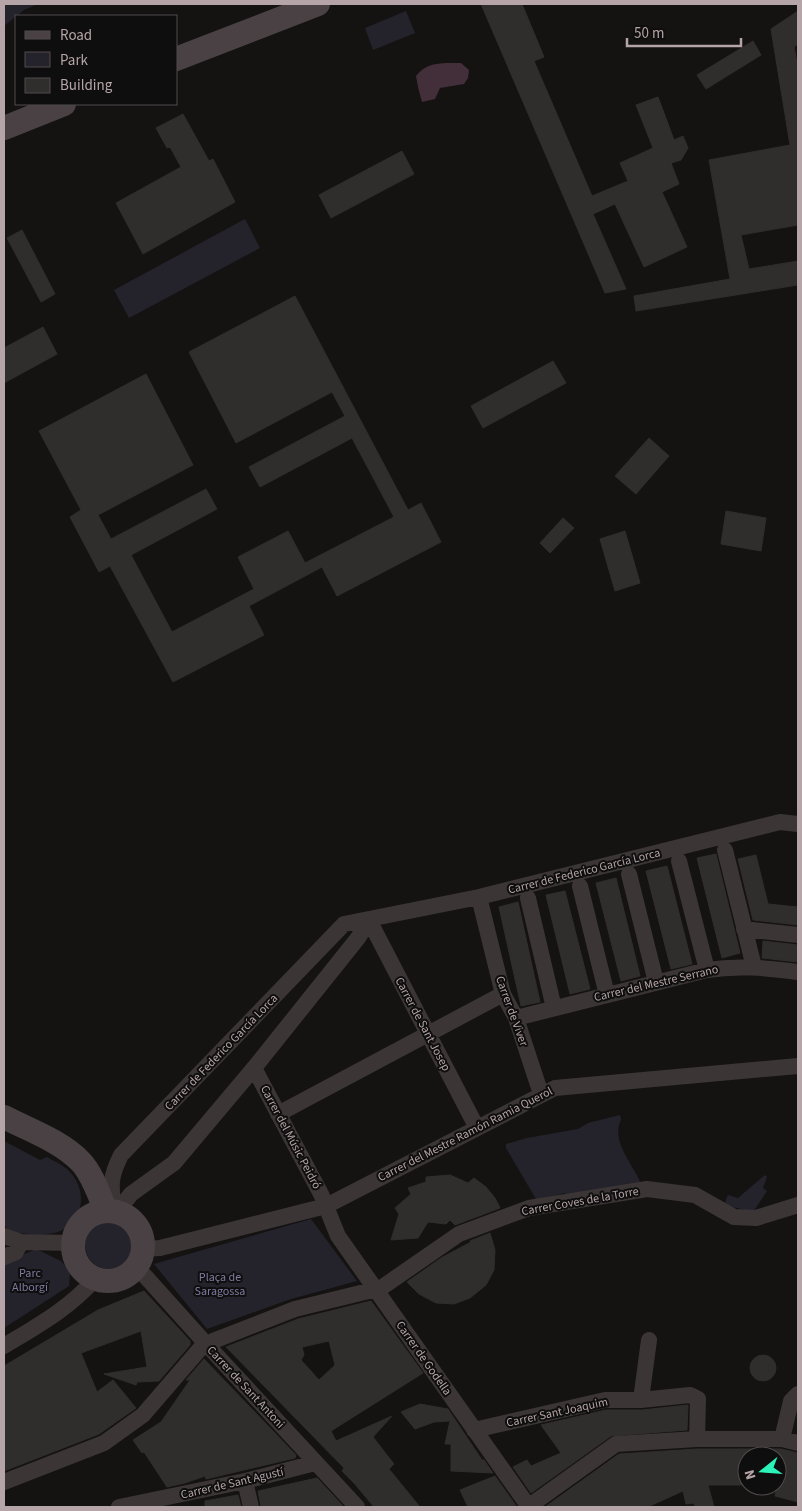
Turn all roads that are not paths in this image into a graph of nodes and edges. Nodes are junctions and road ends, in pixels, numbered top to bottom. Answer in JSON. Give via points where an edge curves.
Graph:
{"nodes":[{"id":1,"x":318,"y":4,"type":"edge"},
{"id":2,"x":178,"y":58,"type":"edge"},
{"id":3,"x":62,"y":105,"type":"edge"},
{"id":4,"x":4,"y":128,"type":"edge"},
{"id":5,"x":798,"y":824,"type":"edge"},
{"id":6,"x":725,"y":850,"type":"dead end"},
{"id":7,"x":679,"y":861,"type":"dead end"},
{"id":8,"x":629,"y":874,"type":"dead end"},
{"id":9,"x":580,"y":886,"type":"dead end"},
{"id":10,"x":478,"y":897,"type":"junction"},
{"id":11,"x":528,"y":898,"type":"dead end"},
{"id":12,"x":369,"y":920,"type":"junction"},
{"id":13,"x":744,"y":929,"type":"junction"},
{"id":14,"x":798,"y":935,"type":"edge"},
{"id":15,"x":754,"y":967,"type":"junction"},
{"id":16,"x":707,"y":970,"type":"junction"},
{"id":17,"x":798,"y":972,"type":"edge"},
{"id":18,"x":656,"y":982,"type":"junction"},
{"id":19,"x":503,"y":994,"type":"junction"},
{"id":20,"x":606,"y":995,"type":"junction"},
{"id":21,"x":554,"y":1008,"type":"junction"},
{"id":22,"x":516,"y":1018,"type":"junction"},
{"id":23,"x":429,"y":1034,"type":"junction"},
{"id":24,"x":798,"y":1066,"type":"edge"},
{"id":25,"x":254,"y":1068,"type":"junction"},
{"id":26,"x":541,"y":1094,"type":"junction"},
{"id":27,"x":278,"y":1114,"type":"junction"},
{"id":28,"x":4,"y":1117,"type":"edge"},
{"id":29,"x":4,"y":1125,"type":"edge"},
{"id":30,"x":477,"y":1128,"type":"junction"},
{"id":31,"x":798,"y":1205,"type":"edge"},
{"id":32,"x":326,"y":1206,"type":"junction"},
{"id":33,"x":105,"y":1213,"type":"junction"},
{"id":34,"x":4,"y":1236,"type":"edge"},
{"id":35,"x":21,"y":1242,"type":"junction"},
{"id":36,"x":73,"y":1243,"type":"junction"},
{"id":37,"x":4,"y":1257,"type":"edge"},
{"id":38,"x":139,"y":1258,"type":"junction"},
{"id":39,"x":96,"y":1278,"type":"junction"},
{"id":40,"x":376,"y":1290,"type":"junction"},
{"id":41,"x":649,"y":1340,"type":"dead end"},
{"id":42,"x":206,"y":1345,"type":"junction"},
{"id":43,"x":4,"y":1346,"type":"edge"},
{"id":44,"x":798,"y":1394,"type":"edge"},
{"id":45,"x":641,"y":1400,"type":"junction"},
{"id":46,"x":474,"y":1430,"type":"junction"},
{"id":47,"x":697,"y":1439,"type":"junction"},
{"id":48,"x":782,"y":1439,"type":"junction"},
{"id":49,"x":798,"y":1442,"type":"edge"},
{"id":50,"x":316,"y":1463,"type":"junction"},
{"id":51,"x":245,"y":1481,"type":"junction"},
{"id":52,"x":4,"y":1482,"type":"edge"},
{"id":53,"x":120,"y":1507,"type":"edge"},
{"id":54,"x":251,"y":1507,"type":"edge"},
{"id":55,"x":357,"y":1507,"type":"edge"},
{"id":56,"x":528,"y":1507,"type":"edge"}],
"edges":[{"from":1,"to":2,"type":"street"},
{"from":3,"to":4,"type":"street"},
{"from":5,"to":10,"type":"street","name":"Carrer de Federico García Lorca","via":[[780,822]]},
{"from":6,"to":13,"type":"street"},
{"from":7,"to":16,"type":"street"},
{"from":8,"to":18,"type":"street"},
{"from":9,"to":20,"type":"street"},
{"from":10,"to":12,"type":"street","name":"Carrer de Federico García Lorca"},
{"from":10,"to":19,"type":"street","name":"Carrer de Viver"},
{"from":11,"to":21,"type":"street"},
{"from":12,"to":23,"type":"street","name":"Carrer de Sant Josep"},
{"from":12,"to":25,"type":"street"},
{"from":12,"to":33,"type":"street","name":"Carrer de Federico García Lorca","via":[[344,924],[121,1155],[114,1169]]},
{"from":13,"to":14,"type":"street"},
{"from":13,"to":15,"type":"street"},
{"from":15,"to":16,"type":"street","name":"Carrer del Mestre Serrano"},
{"from":15,"to":17,"type":"street","name":"Carrer del Mestre Serrano"},
{"from":16,"to":18,"type":"street","name":"Carrer del Mestre Serrano"},
{"from":18,"to":20,"type":"street","name":"Carrer del Mestre Serrano"},
{"from":19,"to":22,"type":"street","name":"Carrer de Viver"},
{"from":19,"to":23,"type":"street"},
{"from":20,"to":21,"type":"street","name":"Carrer del Mestre Serrano"},
{"from":21,"to":22,"type":"street","name":"Carrer del Mestre Serrano"},
{"from":22,"to":26,"type":"street","name":"Carrer de Viver"},
{"from":23,"to":27,"type":"street"},
{"from":23,"to":30,"type":"street","name":"Carrer de Sant Josep"},
{"from":24,"to":26,"type":"street","name":"Carrer del Mestre Ramón Ramia Querol","via":[[554,1088]]},
{"from":25,"to":27,"type":"street","name":"Carrer del Músic Peidró"},
{"from":25,"to":33,"type":"street","via":[[174,1163]]},
{"from":26,"to":30,"type":"street","name":"Carrer del Mestre Ramón Ramia Querol"},
{"from":27,"to":32,"type":"street","name":"Carrer del Músic Peidró"},
{"from":28,"to":33,"type":"street","via":[[63,1147],[82,1163]]},
{"from":29,"to":33,"type":"street","via":[[59,1154],[75,1168]]},
{"from":30,"to":32,"type":"street","name":"Carrer del Mestre Ramón Ramia Querol"},
{"from":31,"to":40,"type":"street","name":"Carrer Coves de la Torre","via":[[756,1218],[734,1217],[695,1195],[647,1189],[529,1208],[458,1234]]},
{"from":32,"to":38,"type":"street","name":"Carrer del Mestre Ramón Ramia Querol","via":[[160,1248]]},
{"from":32,"to":40,"type":"street","name":"Carrer de Godella","via":[[338,1236]]},
{"from":33,"to":36,"type":"street","via":[[79,1226]]},
{"from":33,"to":38,"type":"street","via":[[126,1216],[133,1222],[142,1240]]},
{"from":34,"to":35,"type":"street"},
{"from":35,"to":36,"type":"street"},
{"from":35,"to":37,"type":"street","via":[[16,1252]]},
{"from":36,"to":39,"type":"street","via":[[79,1265]]},
{"from":38,"to":39,"type":"street","via":[[128,1274],[118,1279]]},
{"from":38,"to":42,"type":"street","name":"Carrer de Sant Antoni"},
{"from":39,"to":43,"type":"street","via":[[66,1307]]},
{"from":40,"to":42,"type":"street","via":[[296,1308]]},
{"from":40,"to":46,"type":"street","name":"Carrer de Godella"},
{"from":41,"to":45,"type":"street"},
{"from":42,"to":50,"type":"street","name":"Carrer de Sant Antoni"},
{"from":42,"to":52,"type":"street","via":[[143,1415],[104,1443]]},
{"from":44,"to":48,"type":"street","via":[[791,1401]]},
{"from":45,"to":46,"type":"street","name":"Carrer Sant Joaquim","via":[[605,1400]]},
{"from":45,"to":47,"type":"street","name":"Carrer Sant Joaquim","via":[[690,1395],[698,1399]]},
{"from":46,"to":56,"type":"street","name":"Carrer de Godella"},
{"from":47,"to":48,"type":"street"},
{"from":47,"to":56,"type":"street","via":[[616,1444]]},
{"from":48,"to":49,"type":"street"},
{"from":50,"to":51,"type":"street","name":"Carrer de Sant Agustí"},
{"from":50,"to":55,"type":"street","name":"Carrer de Sant Antoni"},
{"from":51,"to":53,"type":"street","name":"Carrer de Sant Agustí"},
{"from":51,"to":54,"type":"street"}]}
